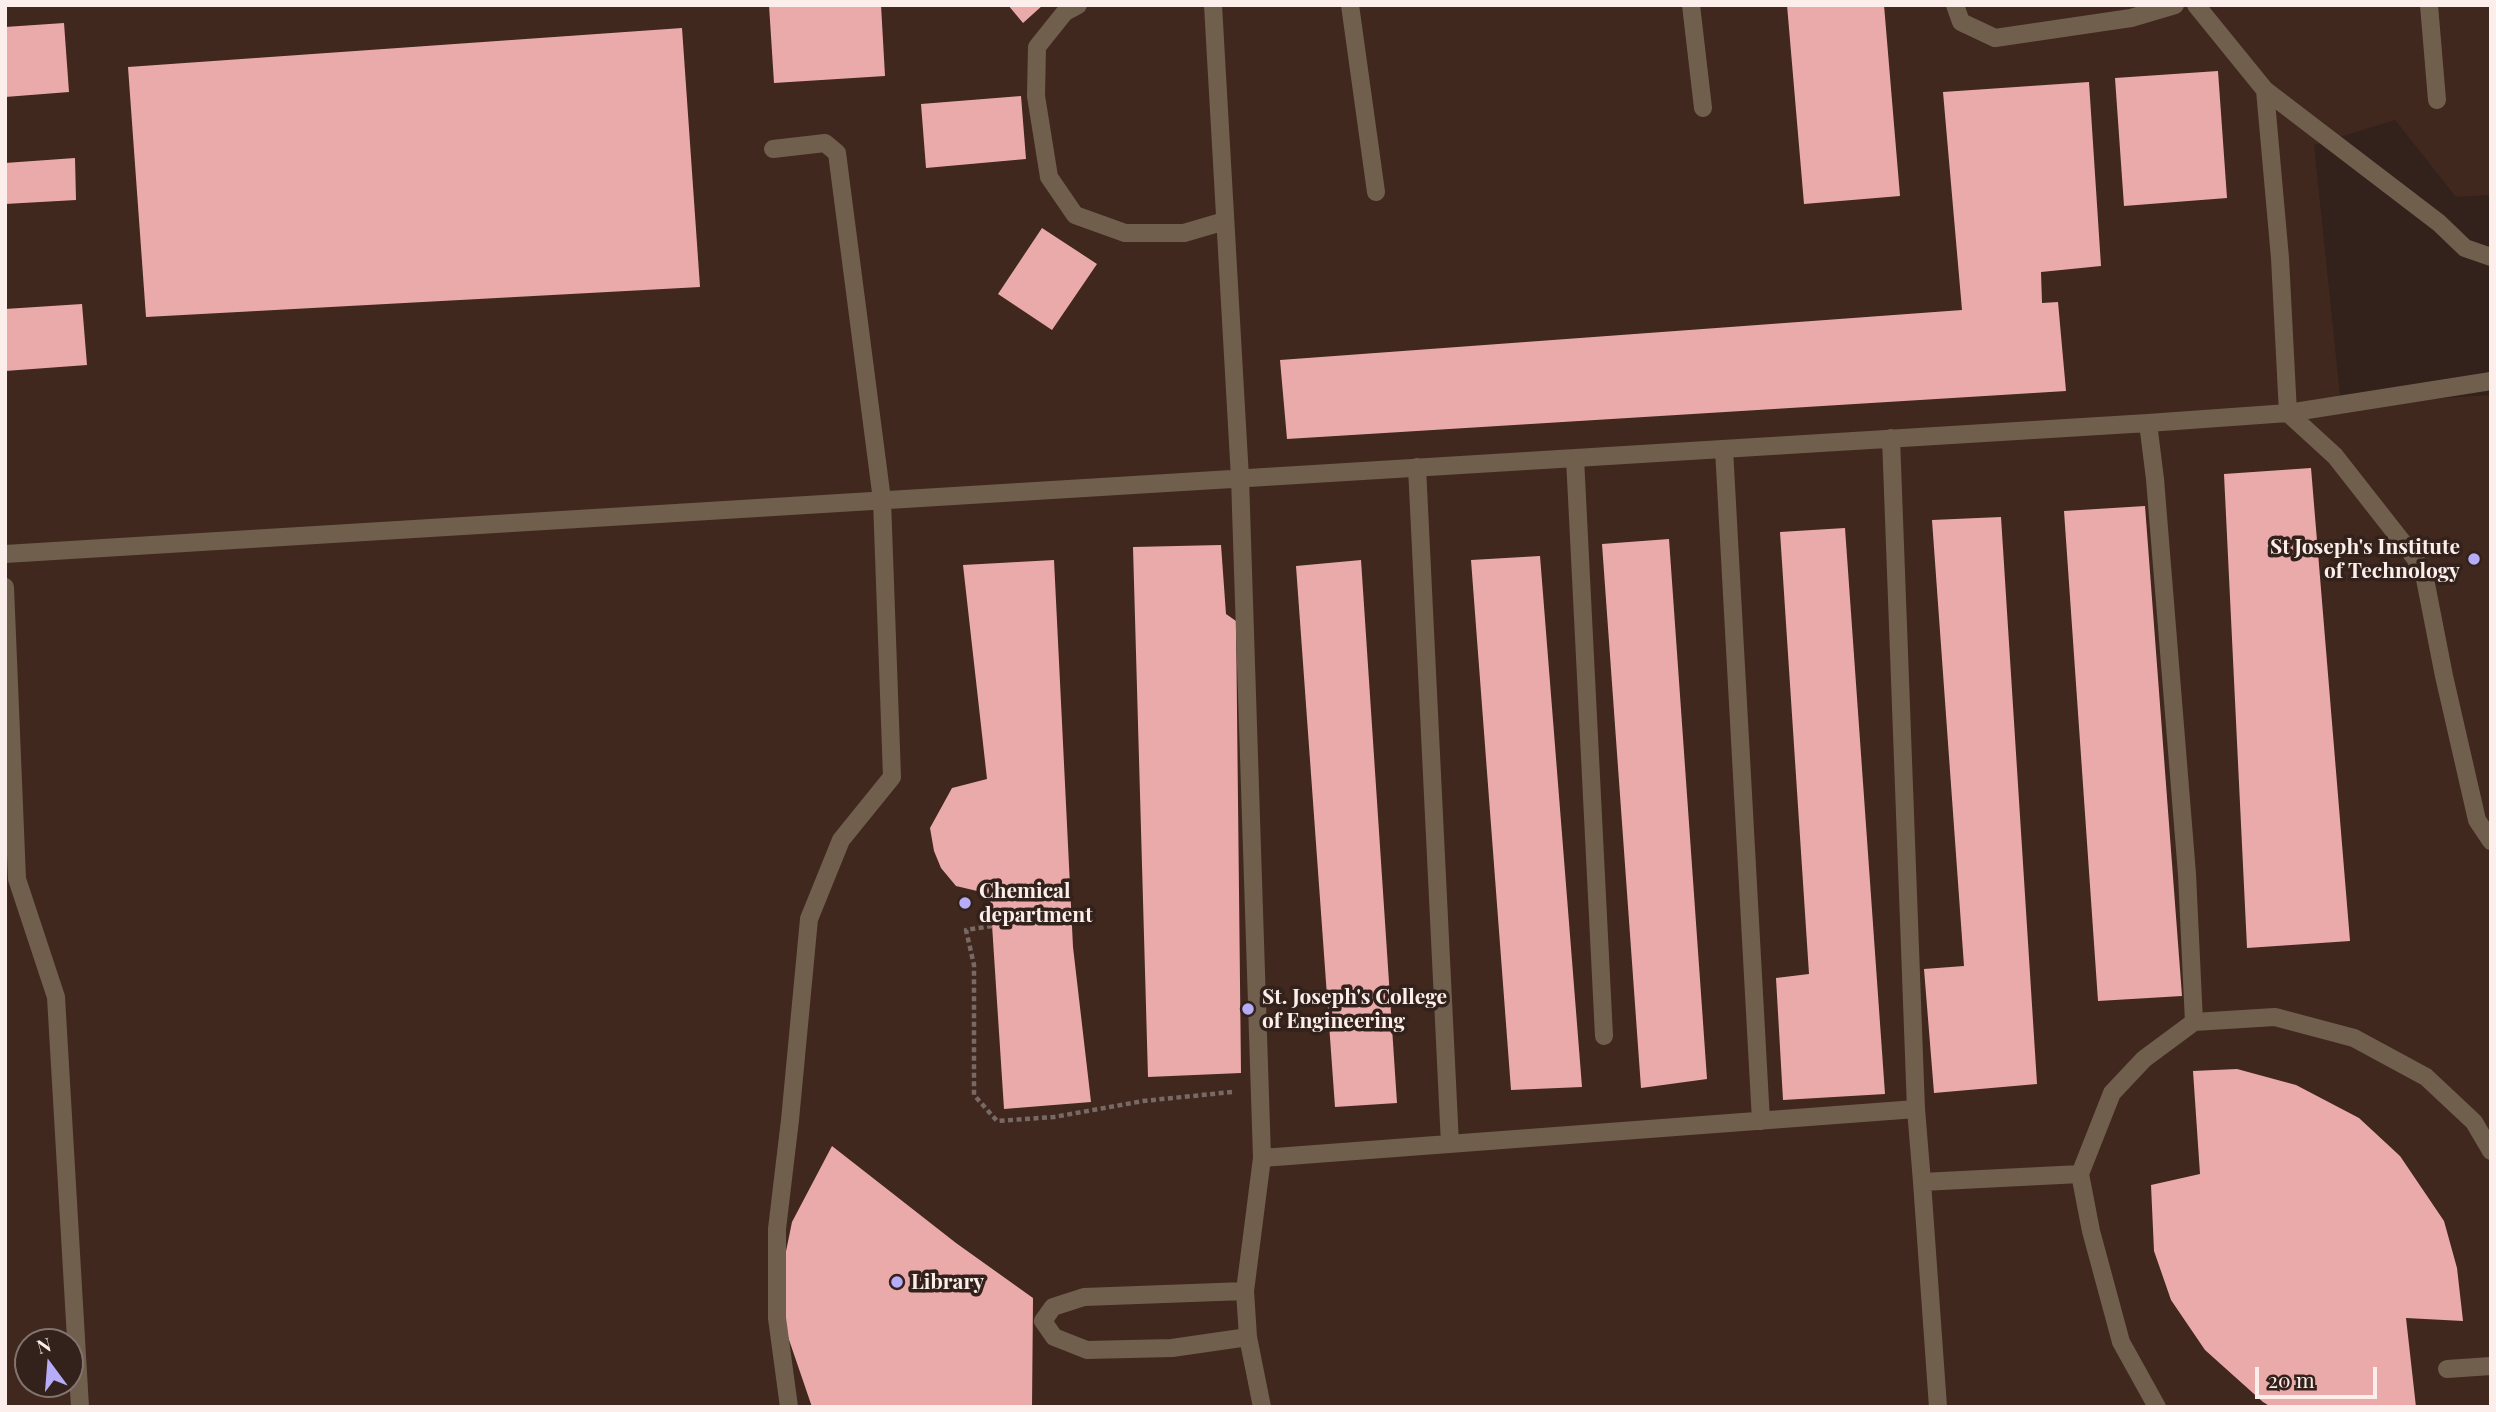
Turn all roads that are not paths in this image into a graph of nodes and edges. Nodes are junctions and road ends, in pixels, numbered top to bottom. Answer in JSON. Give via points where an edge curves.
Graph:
{"nodes":[{"id":1,"x":1078,"y":5,"type":"edge"},
{"id":2,"x":1213,"y":5,"type":"edge"},
{"id":3,"x":1350,"y":5,"type":"edge"},
{"id":4,"x":1691,"y":5,"type":"edge"},
{"id":5,"x":1955,"y":5,"type":"edge"},
{"id":6,"x":2175,"y":5,"type":"edge"},
{"id":7,"x":2196,"y":5,"type":"edge"},
{"id":8,"x":2429,"y":5,"type":"edge"},
{"id":9,"x":2265,"y":90,"type":"junction"},
{"id":10,"x":2437,"y":100,"type":"dead end"},
{"id":11,"x":1703,"y":108,"type":"dead end"},
{"id":12,"x":773,"y":149,"type":"dead end"},
{"id":13,"x":1376,"y":192,"type":"dead end"},
{"id":14,"x":1225,"y":222,"type":"junction"},
{"id":15,"x":2491,"y":257,"type":"edge"},
{"id":16,"x":2491,"y":381,"type":"edge"},
{"id":17,"x":2288,"y":412,"type":"junction"},
{"id":18,"x":2148,"y":423,"type":"junction"},
{"id":19,"x":1891,"y":438,"type":"junction"},
{"id":20,"x":1724,"y":449,"type":"junction"},
{"id":21,"x":1575,"y":458,"type":"junction"},
{"id":22,"x":1417,"y":467,"type":"junction"},
{"id":23,"x":1240,"y":478,"type":"junction"},
{"id":24,"x":882,"y":500,"type":"junction"},
{"id":25,"x":5,"y":554,"type":"edge"},
{"id":26,"x":5,"y":587,"type":"edge"},
{"id":27,"x":2491,"y":841,"type":"edge"},
{"id":28,"x":2194,"y":1022,"type":"junction"},
{"id":29,"x":1604,"y":1036,"type":"dead end"},
{"id":30,"x":1916,"y":1109,"type":"junction"},
{"id":31,"x":1761,"y":1121,"type":"junction"},
{"id":32,"x":1450,"y":1144,"type":"junction"},
{"id":33,"x":2491,"y":1151,"type":"edge"},
{"id":34,"x":1262,"y":1158,"type":"junction"},
{"id":35,"x":2080,"y":1174,"type":"junction"},
{"id":36,"x":1922,"y":1182,"type":"junction"},
{"id":37,"x":1245,"y":1291,"type":"junction"},
{"id":38,"x":1248,"y":1337,"type":"junction"},
{"id":39,"x":2491,"y":1366,"type":"edge"},
{"id":40,"x":2447,"y":1369,"type":"dead end"},
{"id":41,"x":80,"y":1407,"type":"edge"},
{"id":42,"x":789,"y":1407,"type":"edge"},
{"id":43,"x":1262,"y":1407,"type":"edge"},
{"id":44,"x":1938,"y":1407,"type":"edge"},
{"id":45,"x":2157,"y":1407,"type":"edge"}],
"edges":[{"from":1,"to":14,"type":"lane","via":[[1065,12],[1037,47],[1036,96],[1049,177],[1075,215],[1125,233],[1184,233]]},
{"from":2,"to":14,"type":"lane"},
{"from":3,"to":13,"type":"lane"},
{"from":4,"to":11,"type":"lane"},
{"from":5,"to":6,"type":"lane","via":[[1961,22],[1995,38],[2131,18]]},
{"from":7,"to":9,"type":"lane"},
{"from":8,"to":10,"type":"lane"},
{"from":9,"to":15,"type":"lane","via":[[2465,248]]},
{"from":9,"to":17,"type":"lane"},
{"from":12,"to":24,"type":"lane","via":[[825,143],[837,153]]},
{"from":14,"to":23,"type":"lane"},
{"from":16,"to":17,"type":"lane"},
{"from":17,"to":18,"type":"lane"},
{"from":17,"to":27,"type":"lane","via":[[2335,456],[2415,558],[2425,579],[2477,820]]},
{"from":18,"to":19,"type":"lane"},
{"from":18,"to":28,"type":"lane","via":[[2187,874]]},
{"from":19,"to":20,"type":"lane"},
{"from":19,"to":30,"type":"lane"},
{"from":20,"to":21,"type":"lane"},
{"from":20,"to":31,"type":"lane"},
{"from":21,"to":22,"type":"lane"},
{"from":21,"to":29,"type":"lane"},
{"from":22,"to":23,"type":"lane"},
{"from":22,"to":32,"type":"lane"},
{"from":23,"to":24,"type":"lane"},
{"from":23,"to":34,"type":"lane"},
{"from":24,"to":25,"type":"lane"},
{"from":24,"to":42,"type":"lane","via":[[892,777],[842,840],[809,919],[777,1229],[777,1318]]},
{"from":26,"to":41,"type":"lane","via":[[17,879],[56,997]]},
{"from":28,"to":33,"type":"lane","via":[[2276,1017],[2354,1038],[2426,1077],[2474,1122]]},
{"from":28,"to":35,"type":"lane","via":[[2144,1059],[2112,1093]]},
{"from":30,"to":31,"type":"lane"},
{"from":30,"to":36,"type":"lane"},
{"from":31,"to":32,"type":"lane"},
{"from":32,"to":34,"type":"lane"},
{"from":34,"to":37,"type":"lane"},
{"from":35,"to":36,"type":"lane"},
{"from":35,"to":45,"type":"lane","via":[[2121,1342]]},
{"from":36,"to":44,"type":"lane"},
{"from":37,"to":38,"type":"lane"},
{"from":37,"to":38,"type":"lane","via":[[1084,1297],[1053,1307],[1043,1321],[1054,1337],[1087,1350],[1172,1348]]},
{"from":38,"to":43,"type":"lane"},
{"from":39,"to":40,"type":"lane"}]}
